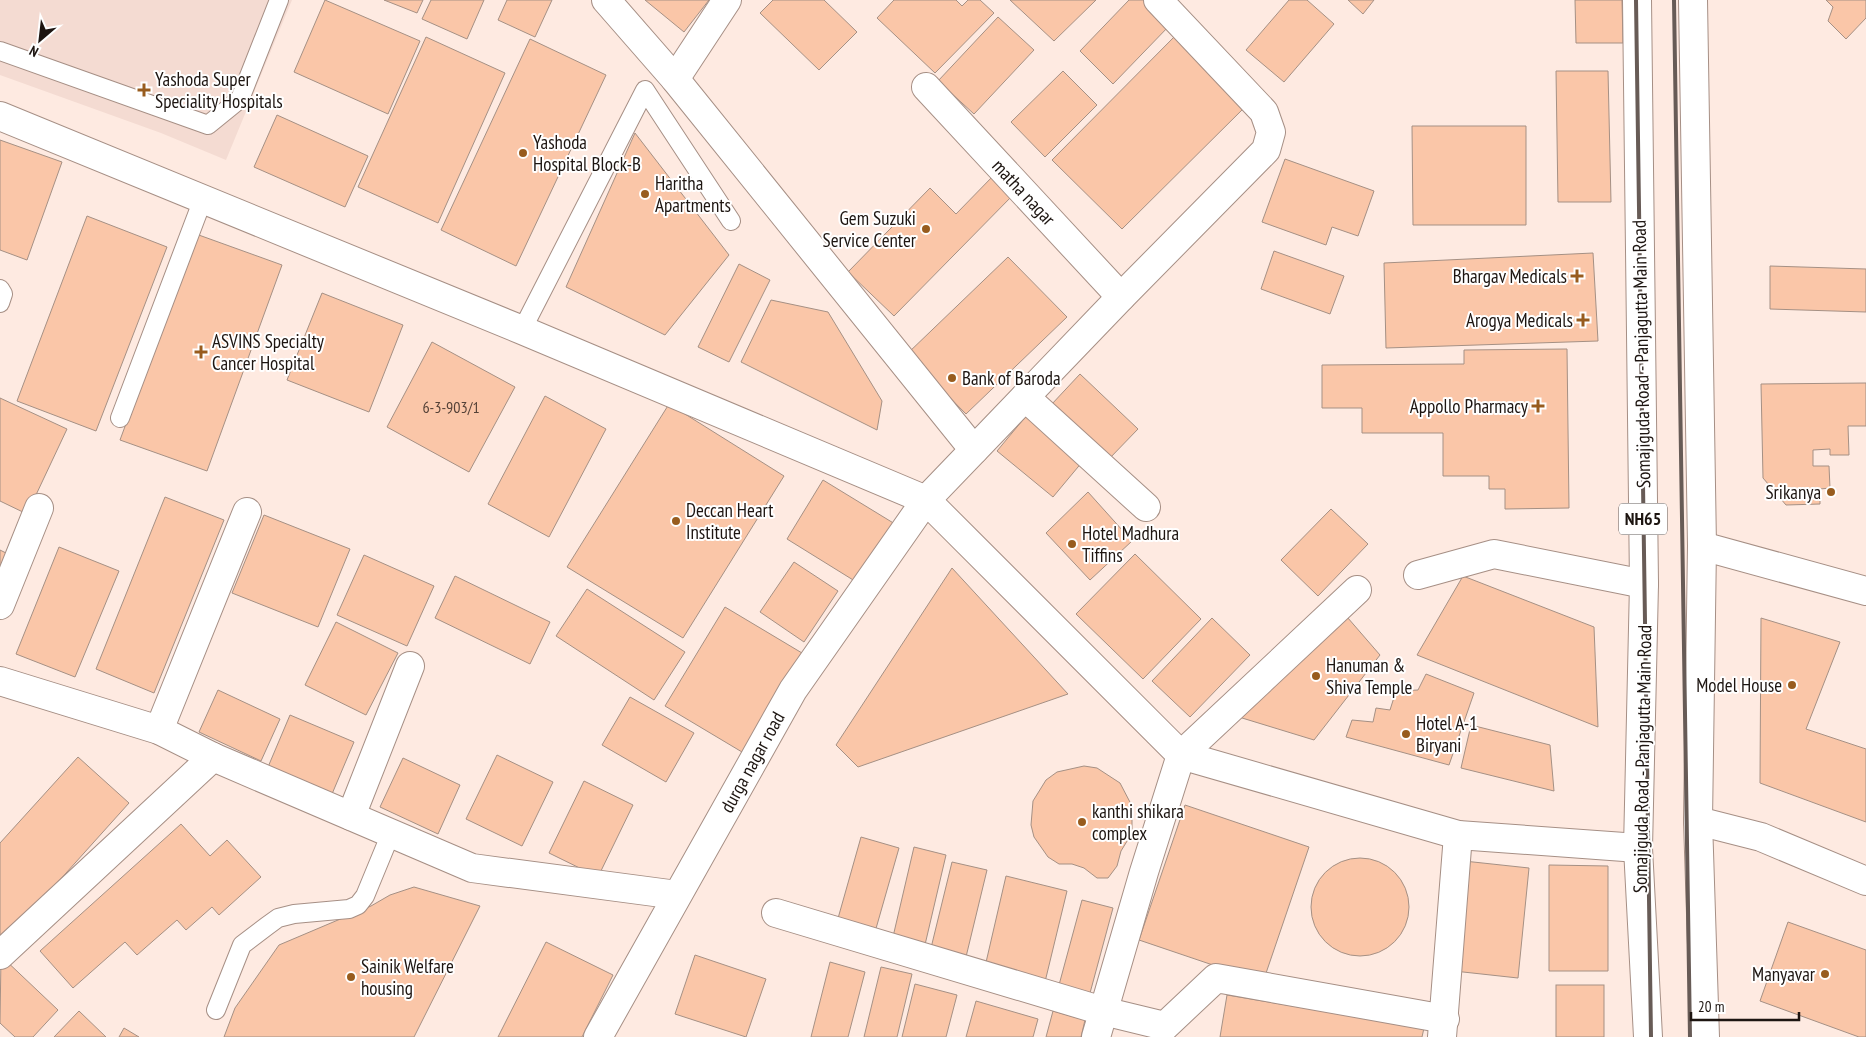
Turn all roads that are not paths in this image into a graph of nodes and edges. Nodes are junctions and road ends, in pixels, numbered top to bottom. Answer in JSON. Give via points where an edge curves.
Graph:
{"nodes":[{"id":1,"x":279,"y":0,"type":"edge"},
{"id":2,"x":606,"y":0,"type":"edge"},
{"id":3,"x":727,"y":0,"type":"edge"},
{"id":4,"x":1158,"y":0,"type":"edge"},
{"id":5,"x":1637,"y":0,"type":"edge"},
{"id":6,"x":1693,"y":0,"type":"edge"},
{"id":7,"x":0,"y":51,"type":"edge"},
{"id":8,"x":675,"y":79,"type":"junction"},
{"id":9,"x":926,"y":87,"type":"dead end"},
{"id":10,"x":0,"y":116,"type":"edge"},
{"id":11,"x":203,"y":199,"type":"junction"},
{"id":12,"x":731,"y":221,"type":"dead end"},
{"id":13,"x":0,"y":289,"type":"edge"},
{"id":14,"x":1121,"y":297,"type":"junction"},
{"id":15,"x":0,"y":303,"type":"edge"},
{"id":16,"x":522,"y":330,"type":"junction"},
{"id":17,"x":1025,"y":397,"type":"junction"},
{"id":18,"x":120,"y":418,"type":"dead end"},
{"id":19,"x":974,"y":450,"type":"junction"},
{"id":20,"x":926,"y":500,"type":"junction"},
{"id":21,"x":1146,"y":507,"type":"dead end"},
{"id":22,"x":39,"y":508,"type":"dead end"},
{"id":23,"x":247,"y":512,"type":"dead end"},
{"id":24,"x":1702,"y":546,"type":"junction"},
{"id":25,"x":1418,"y":575,"type":"dead end"},
{"id":26,"x":1644,"y":584,"type":"junction"},
{"id":27,"x":1356,"y":590,"type":"dead end"},
{"id":28,"x":1866,"y":591,"type":"edge"},
{"id":29,"x":0,"y":605,"type":"edge"},
{"id":30,"x":410,"y":666,"type":"dead end"},
{"id":31,"x":0,"y":681,"type":"edge"},
{"id":32,"x":159,"y":730,"type":"junction"},
{"id":33,"x":1182,"y":755,"type":"junction"},
{"id":34,"x":213,"y":756,"type":"junction"},
{"id":35,"x":351,"y":816,"type":"junction"},
{"id":36,"x":1698,"y":821,"type":"junction"},
{"id":37,"x":391,"y":833,"type":"junction"},
{"id":38,"x":1458,"y":835,"type":"junction"},
{"id":39,"x":1638,"y":848,"type":"junction"},
{"id":40,"x":1866,"y":881,"type":"edge"},
{"id":41,"x":677,"y":896,"type":"junction"},
{"id":42,"x":776,"y":913,"type":"dead end"},
{"id":43,"x":0,"y":955,"type":"edge"},
{"id":44,"x":216,"y":1010,"type":"dead end"},
{"id":45,"x":1103,"y":1011,"type":"junction"},
{"id":46,"x":1443,"y":1028,"type":"edge"},
{"id":47,"x":598,"y":1037,"type":"edge"},
{"id":48,"x":1096,"y":1037,"type":"edge"},
{"id":49,"x":1648,"y":1037,"type":"edge"},
{"id":50,"x":1704,"y":1037,"type":"edge"}],
"edges":[{"from":1,"to":7,"type":"lane","via":[[240,99],[208,124]]},
{"from":2,"to":8,"type":"main road"},
{"from":3,"to":8,"type":"main road"},
{"from":4,"to":14,"type":"main road","name":"durga nagar road","via":[[1264,112],[1271,132],[1266,150]]},
{"from":5,"to":26,"type":"main road","name":"Somajiguda Road - Panjagutta Main Road","number":"NH65"},
{"from":6,"to":24,"type":"main road"},
{"from":8,"to":19,"type":"main road"},
{"from":9,"to":14,"type":"main road","name":"matha nagar"},
{"from":10,"to":11,"type":"main road"},
{"from":11,"to":16,"type":"main road"},
{"from":11,"to":18,"type":"lane"},
{"from":12,"to":16,"type":"lane","via":[[645,90]]},
{"from":13,"to":15,"type":"lane","via":[[3,294]]},
{"from":14,"to":17,"type":"main road","name":"durga nagar road"},
{"from":16,"to":20,"type":"main road"},
{"from":17,"to":19,"type":"main road","name":"durga nagar road"},
{"from":17,"to":21,"type":"main road"},
{"from":19,"to":20,"type":"main road","name":"durga nagar road"},
{"from":20,"to":33,"type":"main road"},
{"from":20,"to":41,"type":"main road","name":"durga nagar road","via":[[793,690]]},
{"from":22,"to":29,"type":"main road"},
{"from":23,"to":32,"type":"main road"},
{"from":24,"to":28,"type":"main road"},
{"from":24,"to":36,"type":"main road"},
{"from":25,"to":26,"type":"main road","via":[[1494,554]]},
{"from":26,"to":39,"type":"main road","name":"Somajiguda Road - Panjagutta Main Road","number":"NH65"},
{"from":27,"to":33,"type":"main road"},
{"from":30,"to":35,"type":"main road"},
{"from":31,"to":32,"type":"main road"},
{"from":32,"to":34,"type":"main road"},
{"from":33,"to":38,"type":"main road"},
{"from":33,"to":45,"type":"main road"},
{"from":34,"to":35,"type":"main road"},
{"from":34,"to":43,"type":"main road"},
{"from":35,"to":37,"type":"main road"},
{"from":36,"to":40,"type":"main road","via":[[1761,837]]},
{"from":36,"to":50,"type":"main road"},
{"from":37,"to":41,"type":"main road","via":[[472,868]]},
{"from":37,"to":44,"type":"lane","via":[[365,896],[358,905],[349,909],[278,918],[242,945]]},
{"from":38,"to":39,"type":"main road"},
{"from":38,"to":46,"type":"main road"},
{"from":39,"to":49,"type":"main road","name":"Somajiguda Road - Panjagutta Main Road","number":"NH65"},
{"from":41,"to":47,"type":"main road","name":"durga nagar road"},
{"from":42,"to":45,"type":"main road"},
{"from":45,"to":46,"type":"main road","via":[[1165,1026],[1216,978]]},
{"from":45,"to":48,"type":"main road"}]}
